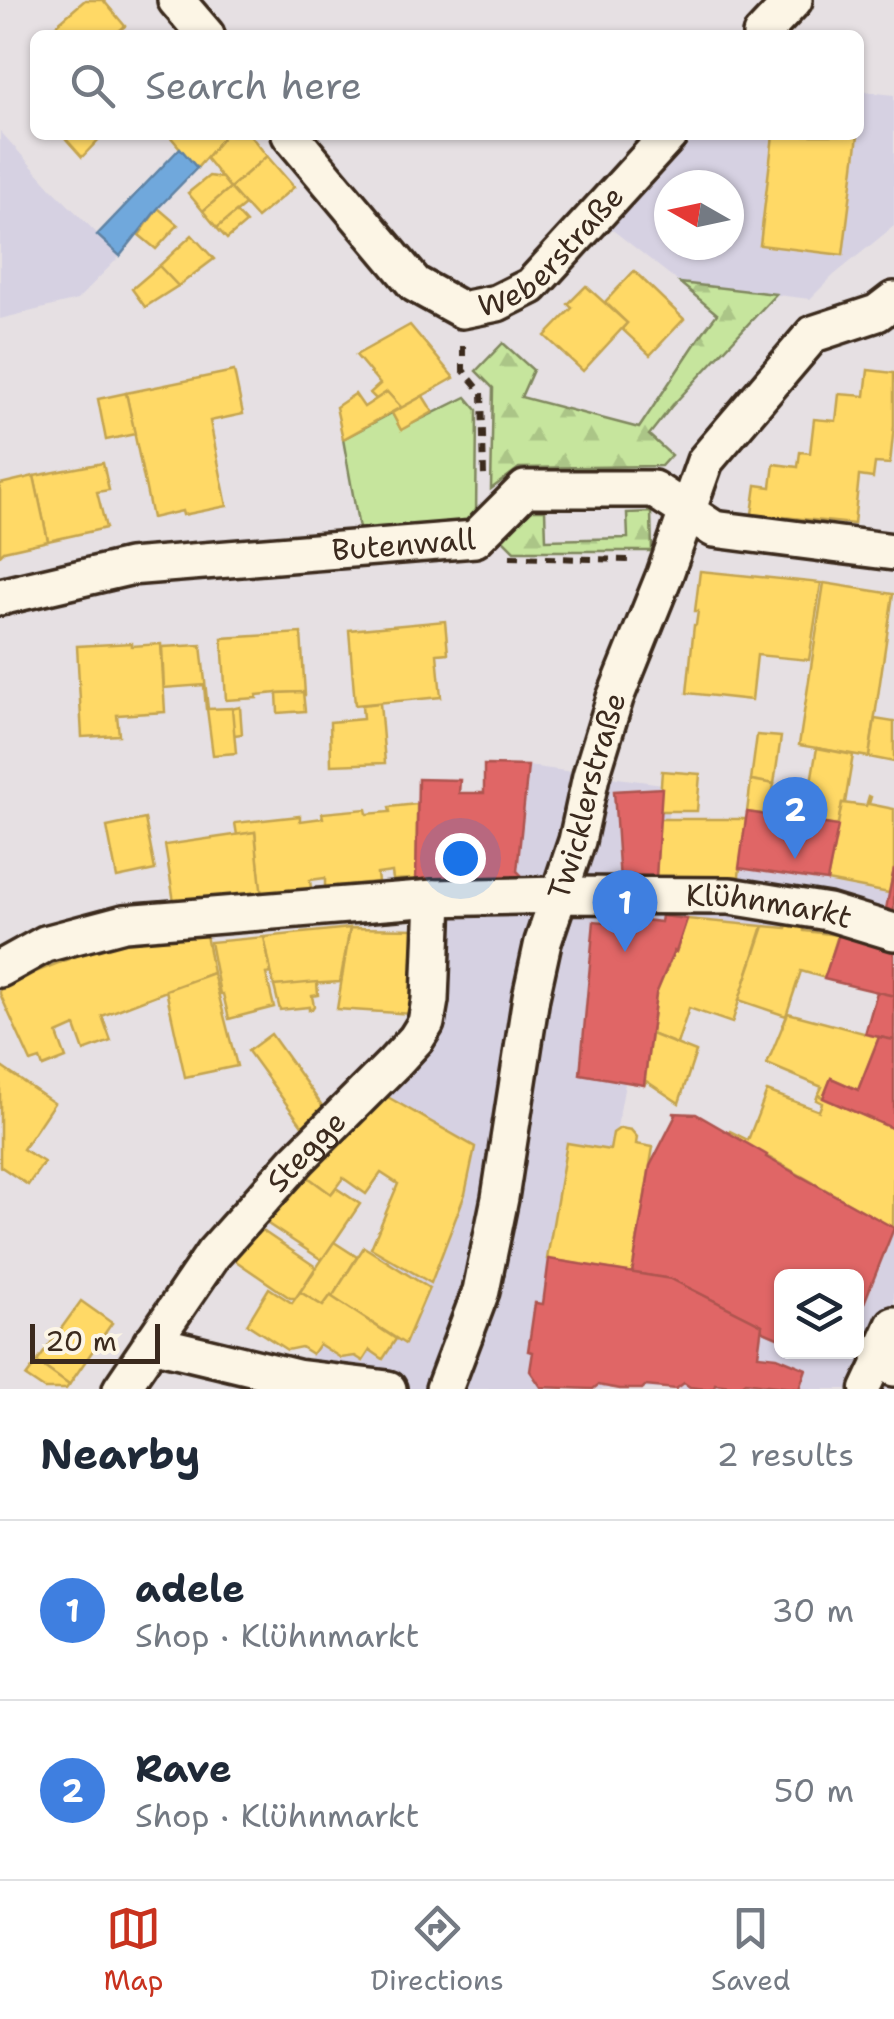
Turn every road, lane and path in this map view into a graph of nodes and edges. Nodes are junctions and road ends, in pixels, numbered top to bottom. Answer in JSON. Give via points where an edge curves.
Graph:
{"nodes":[{"id":1,"x":176,"y":0,"type":"edge"},
{"id":2,"x":794,"y":0,"type":"edge"},
{"id":3,"x":202,"y":30,"type":"edge"},
{"id":4,"x":767,"y":30,"type":"edge"},
{"id":5,"x":294,"y":140,"type":"edge"},
{"id":6,"x":664,"y":140,"type":"edge"},
{"id":7,"x":894,"y":300,"type":"edge"},
{"id":8,"x":462,"y":310,"type":"junction"},
{"id":9,"x":688,"y":510,"type":"junction"},
{"id":10,"x":475,"y":538,"type":"junction"},
{"id":11,"x":894,"y":552,"type":"edge"},
{"id":12,"x":665,"y":574,"type":"junction"},
{"id":13,"x":0,"y":597,"type":"edge"},
{"id":14,"x":558,"y":895,"type":"junction"},
{"id":15,"x":434,"y":898,"type":"junction"},
{"id":16,"x":894,"y":932,"type":"edge"},
{"id":17,"x":0,"y":969,"type":"edge"},
{"id":18,"x":151,"y":1343,"type":"junction"},
{"id":19,"x":889,"y":1350,"type":"edge"},
{"id":20,"x":121,"y":1389,"type":"edge"},
{"id":21,"x":388,"y":1389,"type":"edge"},
{"id":22,"x":444,"y":1389,"type":"edge"},
{"id":23,"x":866,"y":1389,"type":"edge"}],
"edges":[{"from":1,"to":3,"type":"street"},
{"from":2,"to":4,"type":"street"},
{"from":5,"to":8,"type":"street","via":[[415,284]]},
{"from":6,"to":8,"type":"street","name":"Weberstraße","via":[[530,286],[497,304]]},
{"from":7,"to":9,"type":"street","name":"Twicklerstraße","via":[[877,313],[813,334],[705,461]]},
{"from":8,"to":10,"type":"path","via":[[464,370],[482,393],[485,502]]},
{"from":9,"to":10,"type":"street","name":"Butenwall","via":[[653,489],[525,489]]},
{"from":9,"to":11,"type":"street","name":"Butenwall","via":[[714,529]]},
{"from":9,"to":12,"type":"street","name":"Twicklerstraße"},
{"from":10,"to":12,"type":"path","via":[[512,558],[644,560]]},
{"from":10,"to":13,"type":"street","name":"Butenwall","via":[[129,567]]},
{"from":12,"to":14,"type":"street","name":"Twicklerstraße","via":[[615,698]]},
{"from":14,"to":15,"type":"street","name":"Klühnmarkt"},
{"from":14,"to":16,"type":"street","name":"Klühnmarkt","via":[[730,896],[828,912]]},
{"from":14,"to":22,"type":"street","name":"Twicklerstraße","via":[[531,998],[481,1292]]},
{"from":15,"to":17,"type":"street","name":"Klühnmarkt","via":[[124,923],[45,944]]},
{"from":15,"to":18,"type":"street","name":"Stegge","via":[[430,1000],[416,1039],[223,1242]]},
{"from":18,"to":20,"type":"street","name":"Stegge"},
{"from":18,"to":21,"type":"street","via":[[297,1378]]},
{"from":19,"to":23,"type":"street"}]}
